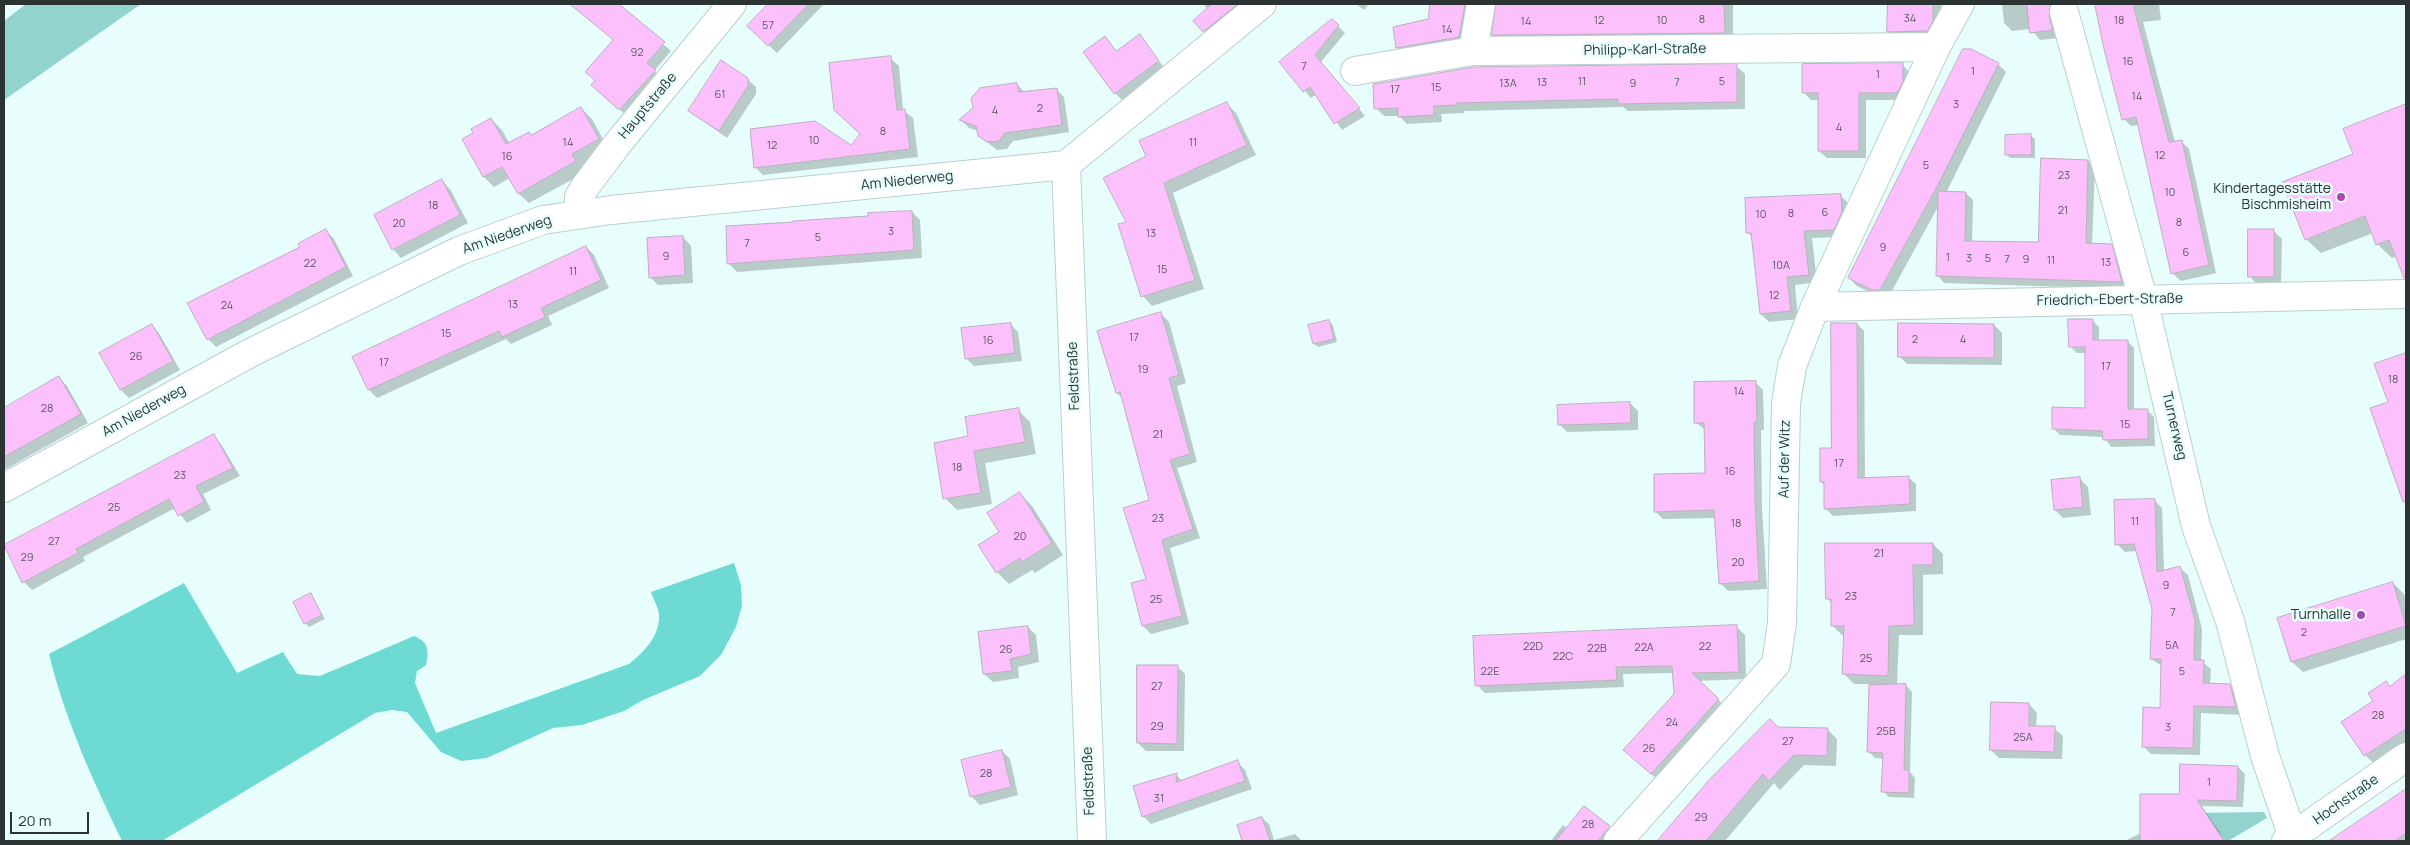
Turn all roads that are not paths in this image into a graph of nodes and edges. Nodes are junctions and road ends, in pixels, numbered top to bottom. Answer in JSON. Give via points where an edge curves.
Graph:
{"nodes":[{"id":1,"x":732,"y":4,"type":"edge"},
{"id":2,"x":1262,"y":4,"type":"edge"},
{"id":3,"x":1482,"y":4,"type":"edge"},
{"id":4,"x":1960,"y":4,"type":"edge"},
{"id":5,"x":2064,"y":12,"type":"dead end"},
{"id":6,"x":1936,"y":47,"type":"junction"},
{"id":7,"x":1473,"y":51,"type":"junction"},
{"id":8,"x":1354,"y":71,"type":"dead end"},
{"id":9,"x":1066,"y":165,"type":"junction"},
{"id":10,"x":579,"y":214,"type":"junction"},
{"id":11,"x":2406,"y":294,"type":"edge"},
{"id":12,"x":2143,"y":300,"type":"junction"},
{"id":13,"x":1815,"y":307,"type":"junction"},
{"id":14,"x":4,"y":488,"type":"edge"},
{"id":15,"x":2406,"y":757,"type":"edge"},
{"id":16,"x":2290,"y":839,"type":"edge"},
{"id":17,"x":1092,"y":841,"type":"edge"},
{"id":18,"x":1618,"y":841,"type":"edge"}],
"edges":[{"from":1,"to":10,"type":"street","name":"Hauptstraße","via":[[585,187],[579,196]]},
{"from":2,"to":9,"type":"street"},
{"from":3,"to":7,"type":"street"},
{"from":4,"to":6,"type":"street","name":"Auf der Witz"},
{"from":5,"to":12,"type":"street","name":"Turnerweg"},
{"from":6,"to":7,"type":"street","name":"Philipp-Karl-Straße"},
{"from":6,"to":13,"type":"street","name":"Auf der Witz"},
{"from":7,"to":8,"type":"street","name":"Philipp-Karl-Straße"},
{"from":9,"to":10,"type":"street","name":"Am Niederweg"},
{"from":9,"to":17,"type":"street","name":"Feldstraße"},
{"from":10,"to":14,"type":"street","name":"Am Niederweg","via":[[543,220],[459,251],[252,352]]},
{"from":11,"to":12,"type":"street","name":"Friedrich-Ebert-Straße"},
{"from":12,"to":13,"type":"street","name":"Friedrich-Ebert-Straße"},
{"from":12,"to":16,"type":"street","name":"Turnerweg","via":[[2196,526],[2230,622]]},
{"from":13,"to":18,"type":"street","name":"Auf der Witz","via":[[1792,366],[1787,394],[1782,622],[1776,664]]},
{"from":15,"to":16,"type":"street","name":"Hochstraße"}]}
